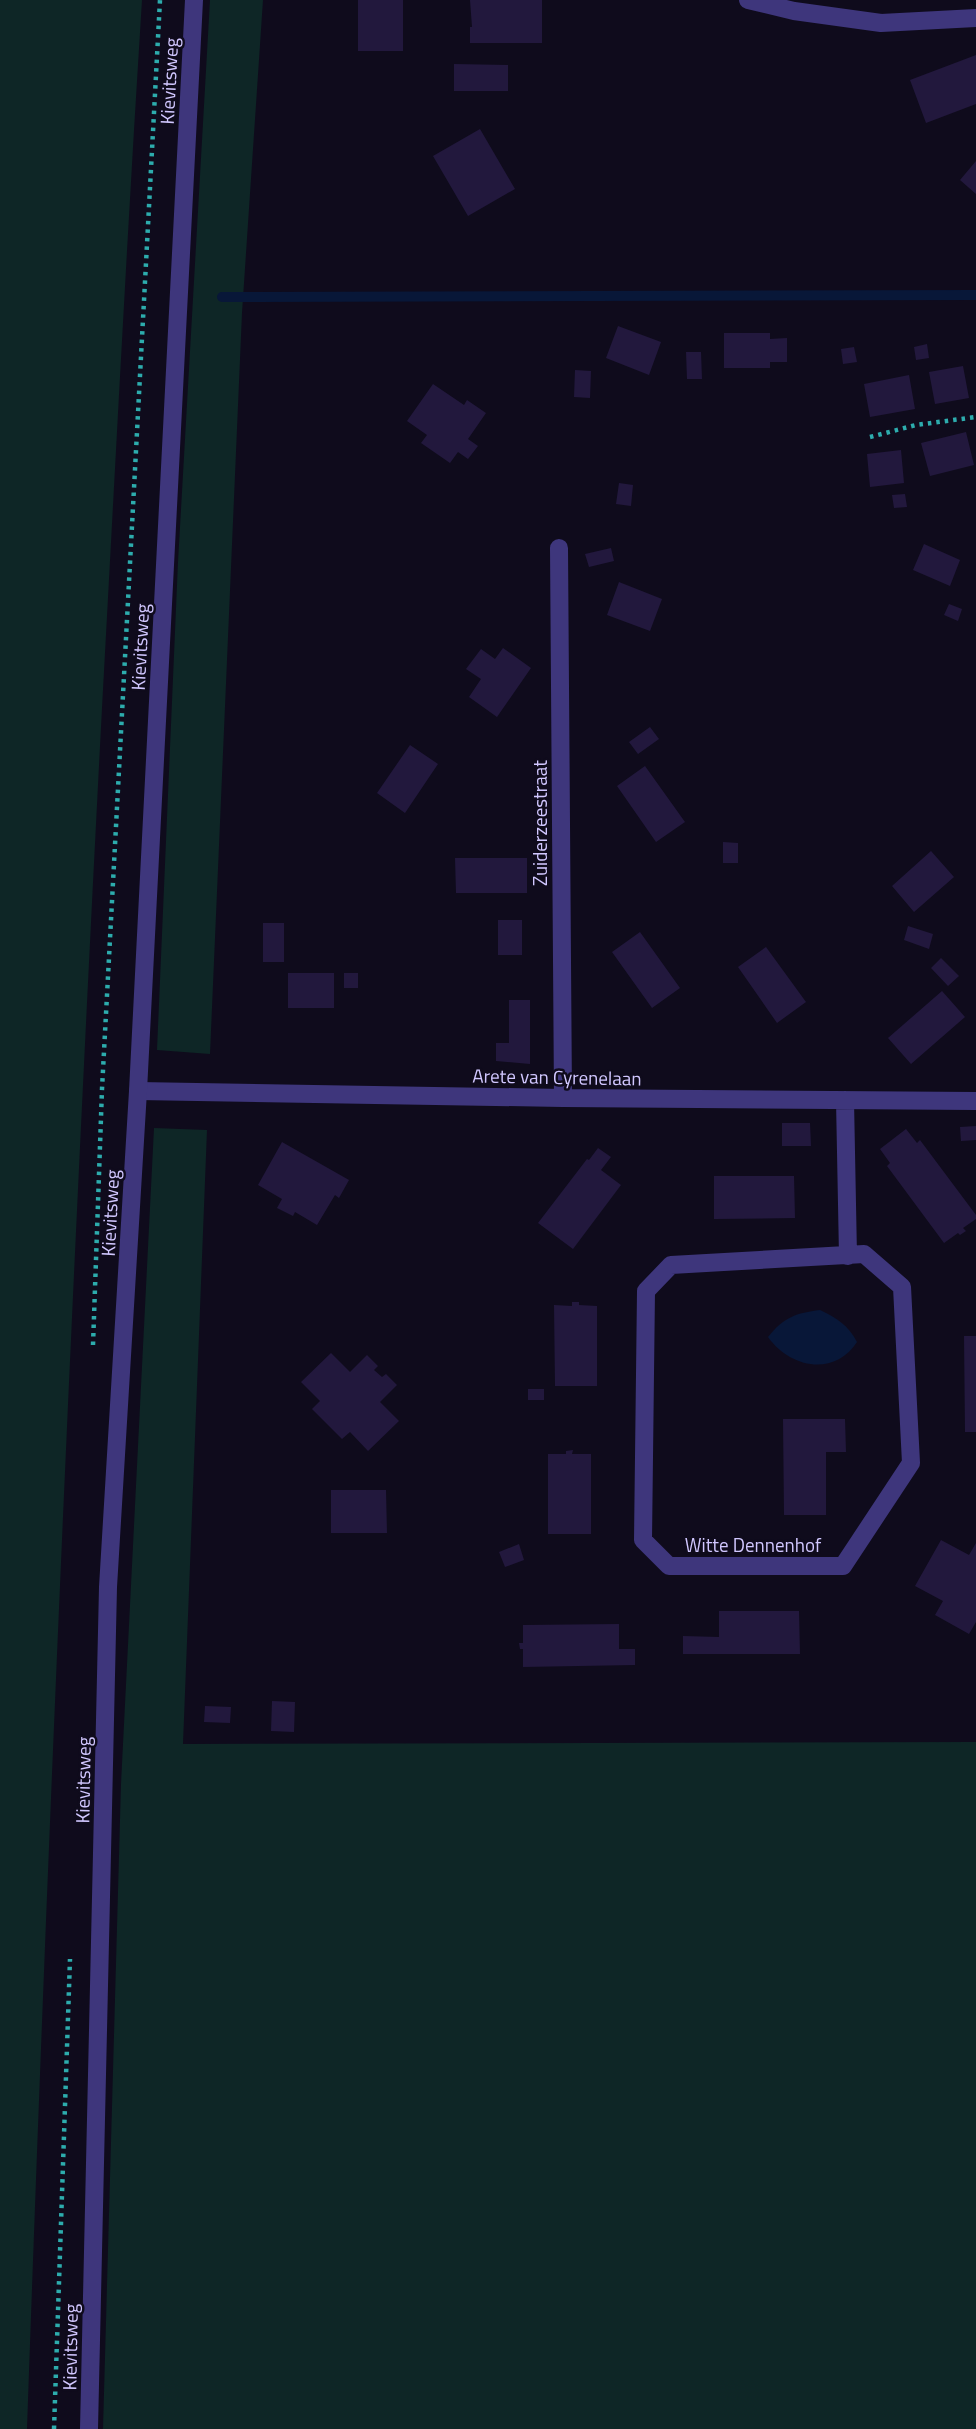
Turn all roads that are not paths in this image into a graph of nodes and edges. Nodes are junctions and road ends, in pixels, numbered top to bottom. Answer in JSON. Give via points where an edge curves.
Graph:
{"nodes":[{"id":1,"x":194,"y":0,"type":"edge"},
{"id":2,"x":748,"y":0,"type":"edge"},
{"id":3,"x":976,"y":18,"type":"edge"},
{"id":4,"x":559,"y":548,"type":"dead end"},
{"id":5,"x":138,"y":1091,"type":"junction"},
{"id":6,"x":563,"y":1098,"type":"junction"},
{"id":7,"x":845,"y":1100,"type":"junction"},
{"id":8,"x":976,"y":1101,"type":"edge"},
{"id":9,"x":848,"y":1256,"type":"junction"},
{"id":10,"x":89,"y":2429,"type":"edge"}],
"edges":[{"from":1,"to":5,"type":"street","name":"Kievitsweg"},
{"from":2,"to":3,"type":"street","via":[[881,23]]},
{"from":4,"to":6,"type":"street","name":"Zuiderzeestraat"},
{"from":5,"to":6,"type":"street","name":"Arete van Cyrenelaan"},
{"from":5,"to":10,"type":"street","name":"Kievitsweg","via":[[108,1587]]},
{"from":6,"to":7,"type":"street","name":"Arete van Cyrenelaan"},
{"from":7,"to":8,"type":"street","name":"Arete van Cyrenelaan"},
{"from":7,"to":9,"type":"street"},
{"from":9,"to":9,"type":"street","name":"Witte Dennenhof","via":[[671,1265],[646,1291],[643,1540],[669,1566],[843,1566],[911,1463],[902,1287],[864,1254]]}]}
